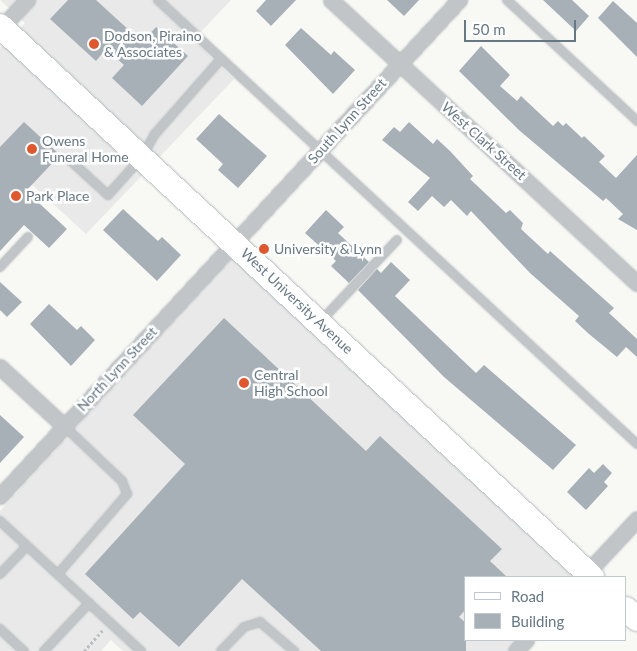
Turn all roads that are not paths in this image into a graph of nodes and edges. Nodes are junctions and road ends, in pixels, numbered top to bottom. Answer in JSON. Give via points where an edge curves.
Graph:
{"nodes":[{"id":1,"x":27,"y":0,"type":"edge"},
{"id":2,"x":158,"y":0,"type":"edge"},
{"id":3,"x":331,"y":0,"type":"edge"},
{"id":4,"x":459,"y":0,"type":"edge"},
{"id":5,"x":507,"y":0,"type":"edge"},
{"id":6,"x":1,"y":27,"type":"edge"},
{"id":7,"x":221,"y":59,"type":"junction"},
{"id":8,"x":400,"y":63,"type":"junction"},
{"id":9,"x":637,"y":121,"type":"edge"},
{"id":10,"x":320,"y":151,"type":"junction"},
{"id":11,"x":142,"y":157,"type":"junction"},
{"id":12,"x":70,"y":161,"type":"dead end"},
{"id":13,"x":28,"y":237,"type":"dead end"},
{"id":14,"x":397,"y":240,"type":"dead end"},
{"id":15,"x":234,"y":242,"type":"junction"},
{"id":16,"x":0,"y":267,"type":"edge"},
{"id":17,"x":637,"y":282,"type":"edge"},
{"id":18,"x":320,"y":322,"type":"junction"},
{"id":19,"x":0,"y":367,"type":"edge"},
{"id":20,"x":64,"y":426,"type":"junction"},
{"id":21,"x":637,"y":444,"type":"edge"},
{"id":22,"x":0,"y":496,"type":"edge"},
{"id":23,"x":637,"y":519,"type":"edge"},
{"id":24,"x":0,"y":521,"type":"edge"},
{"id":25,"x":27,"y":546,"type":"junction"},
{"id":26,"x":0,"y":574,"type":"edge"},
{"id":27,"x":58,"y":574,"type":"junction"},
{"id":28,"x":588,"y":576,"type":"edge"},
{"id":29,"x":89,"y":603,"type":"junction"},
{"id":30,"x":627,"y":609,"type":"edge"},
{"id":31,"x":637,"y":619,"type":"edge"},
{"id":32,"x":0,"y":629,"type":"edge"},
{"id":33,"x":525,"y":641,"type":"edge"},
{"id":34,"x":24,"y":651,"type":"edge"},
{"id":35,"x":44,"y":651,"type":"edge"},
{"id":36,"x":141,"y":651,"type":"edge"},
{"id":37,"x":221,"y":651,"type":"edge"},
{"id":38,"x":294,"y":651,"type":"edge"},
{"id":39,"x":516,"y":651,"type":"edge"}],
"edges":[{"from":1,"to":6,"type":"street"},
{"from":2,"to":7,"type":"lane"},
{"from":3,"to":8,"type":"street","name":"West Clark Street"},
{"from":4,"to":8,"type":"street","name":"South Lynn Street"},
{"from":5,"to":9,"type":"lane"},
{"from":6,"to":11,"type":"main road","name":"West University Avenue"},
{"from":7,"to":10,"type":"lane"},
{"from":7,"to":11,"type":"lane","via":[[155,134]]},
{"from":8,"to":10,"type":"street","name":"South Lynn Street"},
{"from":8,"to":17,"type":"street","name":"West Clark Street"},
{"from":10,"to":15,"type":"street","name":"South Lynn Street"},
{"from":10,"to":21,"type":"lane"},
{"from":11,"to":12,"type":"lane","via":[[108,195]]},
{"from":11,"to":15,"type":"main road","name":"West University Avenue"},
{"from":13,"to":16,"type":"lane"},
{"from":14,"to":18,"type":"lane"},
{"from":15,"to":18,"type":"main road","name":"West University Avenue"},
{"from":15,"to":20,"type":"street","name":"North Lynn Street"},
{"from":18,"to":28,"type":"main road","name":"West University Avenue"},
{"from":19,"to":20,"type":"street"},
{"from":20,"to":22,"type":"street","name":"North Lynn Street"},
{"from":20,"to":27,"type":"lane","via":[[122,480],[126,494],[122,504]]},
{"from":23,"to":28,"type":"street"},
{"from":24,"to":25,"type":"lane"},
{"from":25,"to":26,"type":"lane"},
{"from":25,"to":27,"type":"lane"},
{"from":27,"to":29,"type":"lane"},
{"from":29,"to":35,"type":"lane"},
{"from":29,"to":36,"type":"lane"},
{"from":30,"to":31,"type":"main road"},
{"from":32,"to":34,"type":"lane"},
{"from":33,"to":39,"type":"street"},
{"from":37,"to":38,"type":"lane","via":[[244,626],[260,622]]}]}
